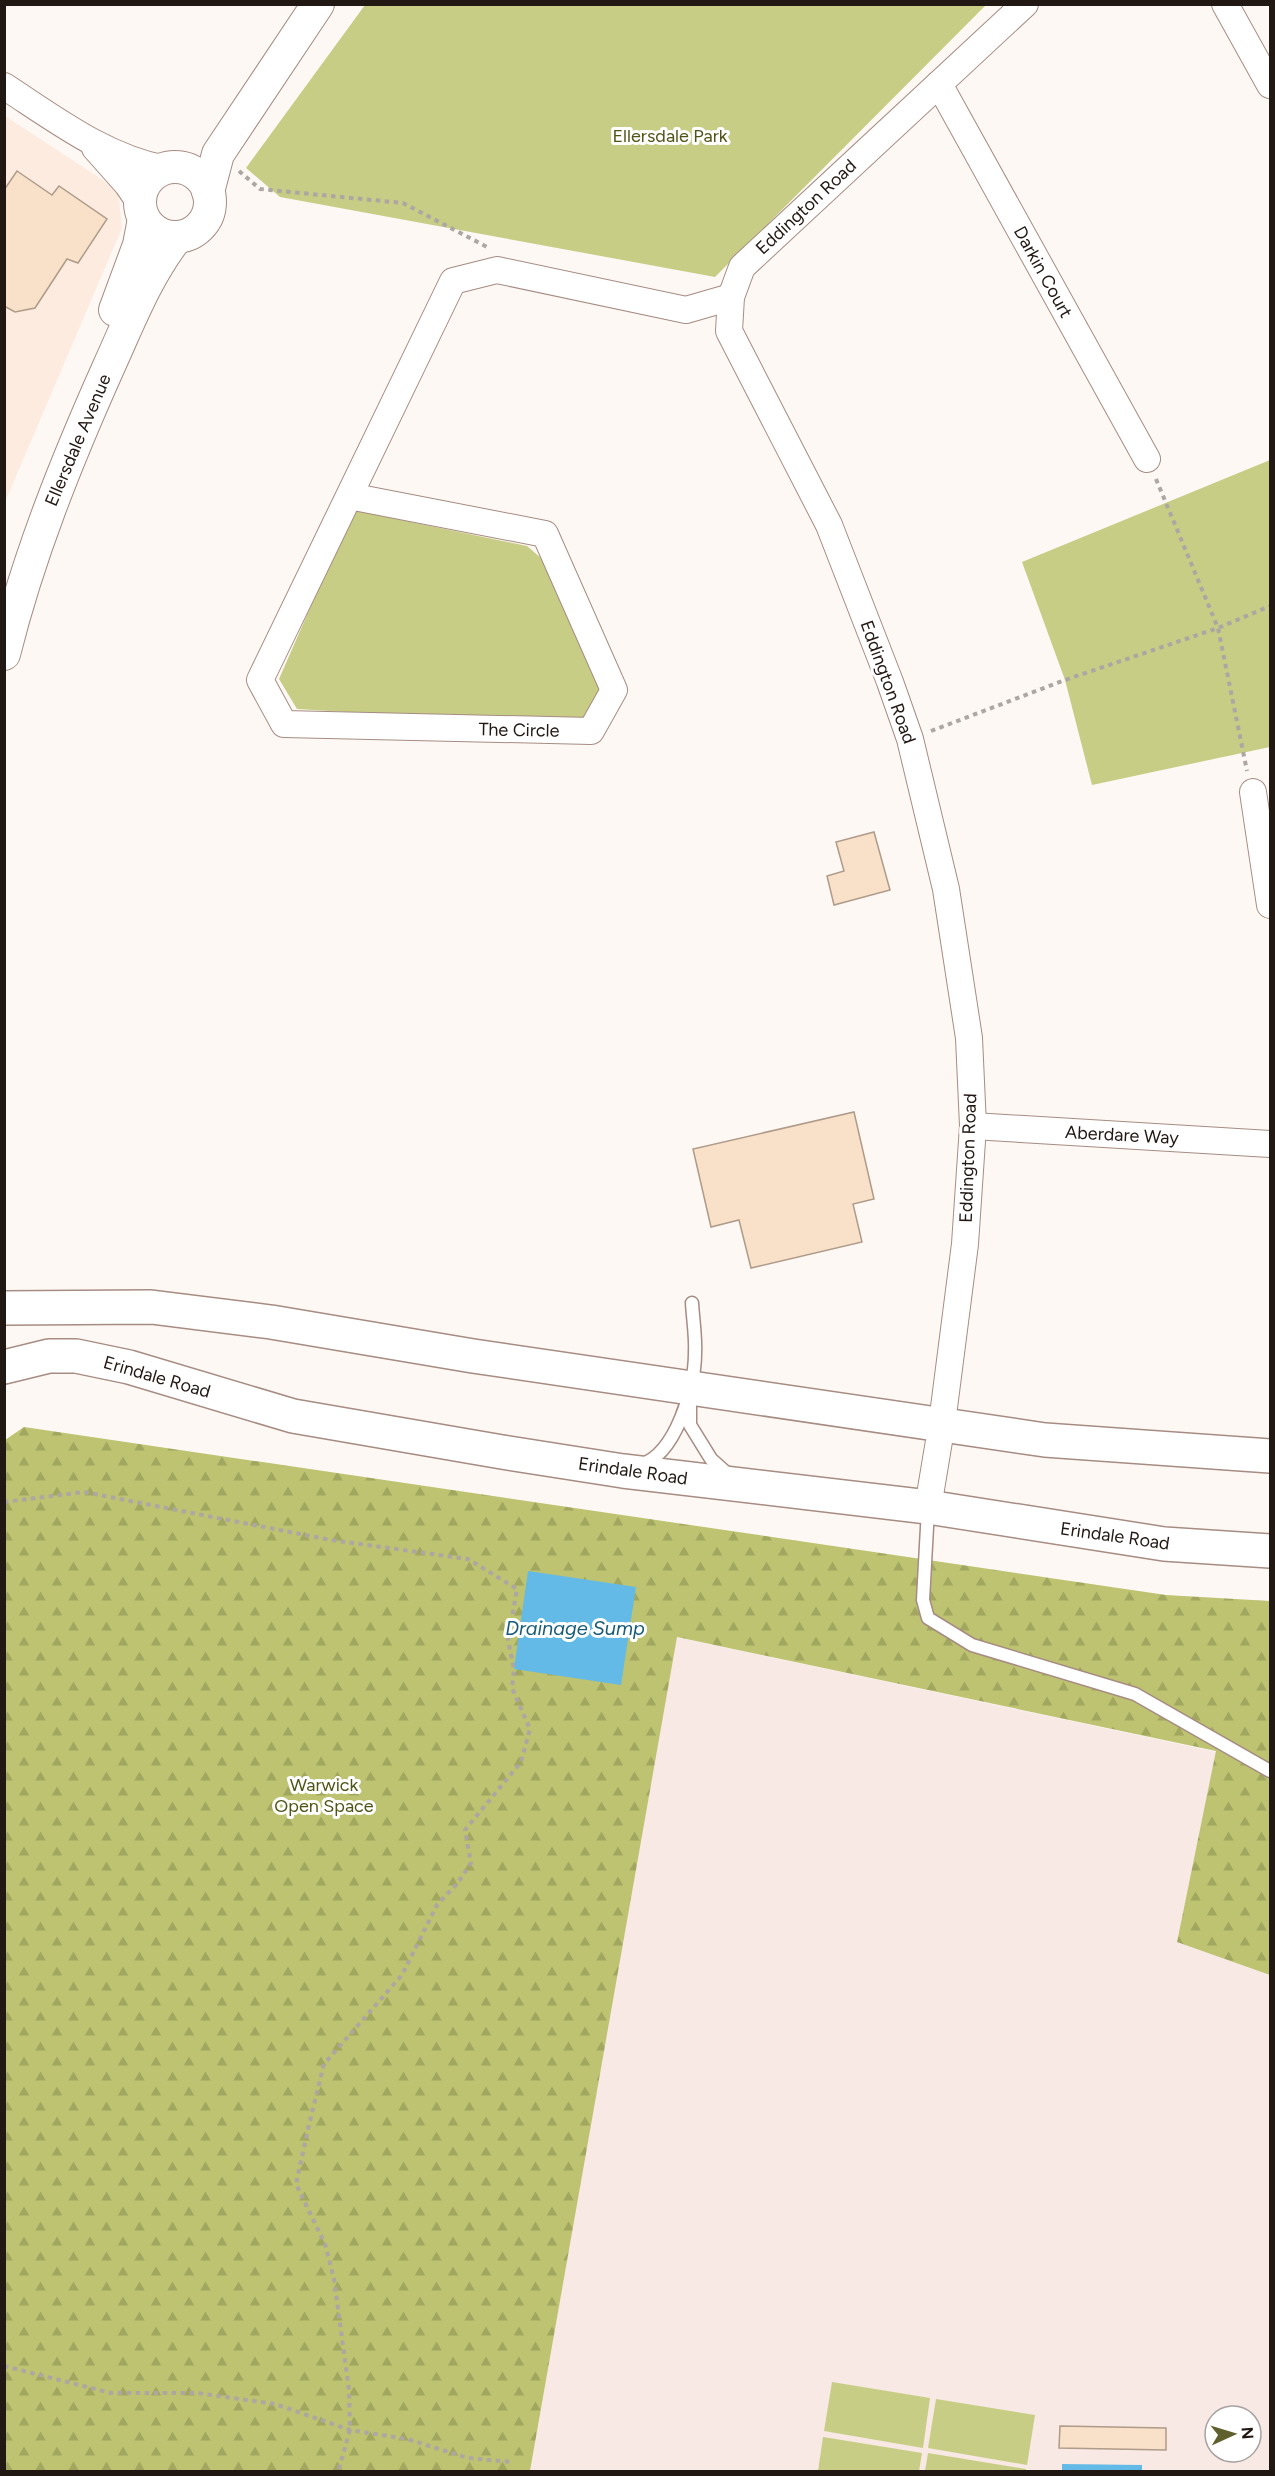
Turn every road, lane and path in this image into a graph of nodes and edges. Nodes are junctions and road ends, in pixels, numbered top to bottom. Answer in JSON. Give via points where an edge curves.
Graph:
{"nodes":[{"id":1,"x":296,"y":4,"type":"edge"},
{"id":2,"x":318,"y":4,"type":"edge"},
{"id":3,"x":1025,"y":4,"type":"edge"},
{"id":4,"x":1225,"y":4,"type":"edge"},
{"id":5,"x":939,"y":84,"type":"junction"},
{"id":6,"x":1270,"y":85,"type":"edge"},
{"id":7,"x":4,"y":86,"type":"edge"},
{"id":8,"x":88,"y":141,"type":"junction"},
{"id":9,"x":218,"y":154,"type":"junction"},
{"id":10,"x":171,"y":168,"type":"junction"},
{"id":11,"x":208,"y":192,"type":"junction"},
{"id":12,"x":142,"y":211,"type":"junction"},
{"id":13,"x":177,"y":237,"type":"junction"},
{"id":14,"x":496,"y":252,"type":"dead end"},
{"id":15,"x":730,"y":297,"type":"junction"},
{"id":16,"x":1147,"y":459,"type":"joint"},
{"id":17,"x":349,"y":496,"type":"junction"},
{"id":18,"x":4,"y":586,"type":"edge"},
{"id":19,"x":1270,"y":606,"type":"edge"},
{"id":20,"x":1218,"y":628,"type":"junction"},
{"id":21,"x":4,"y":654,"type":"edge"},
{"id":22,"x":910,"y":739,"type":"junction"},
{"id":23,"x":1253,"y":792,"type":"joint"},
{"id":24,"x":1270,"y":905,"type":"edge"},
{"id":25,"x":973,"y":1126,"type":"junction"},
{"id":26,"x":1270,"y":1144,"type":"edge"},
{"id":27,"x":692,"y":1303,"type":"dead end"},
{"id":28,"x":4,"y":1308,"type":"edge"},
{"id":29,"x":4,"y":1367,"type":"edge"},
{"id":30,"x":690,"y":1387,"type":"junction"},
{"id":31,"x":942,"y":1423,"type":"junction"},
{"id":32,"x":1270,"y":1456,"type":"edge"},
{"id":33,"x":623,"y":1471,"type":"junction"},
{"id":34,"x":740,"y":1485,"type":"junction"},
{"id":35,"x":4,"y":1502,"type":"edge"},
{"id":36,"x":928,"y":1508,"type":"junction"},
{"id":37,"x":1270,"y":1551,"type":"edge"},
{"id":38,"x":1270,"y":1771,"type":"edge"},
{"id":39,"x":4,"y":2366,"type":"edge"},
{"id":40,"x":350,"y":2430,"type":"junction"},
{"id":41,"x":512,"y":2462,"type":"dead end"},
{"id":42,"x":338,"y":2472,"type":"edge"}],
"edges":[{"from":1,"to":10,"type":"street","name":"Ellersdale Avenue","via":[[203,140]]},
{"from":2,"to":9,"type":"street","name":"Ellersdale Avenue"},
{"from":3,"to":5,"type":"street","name":"Eddington Road"},
{"from":4,"to":6,"type":"street"},
{"from":5,"to":15,"type":"street","name":"Eddington Road","via":[[742,267]]},
{"from":5,"to":16,"type":"street","name":"Darkin Court"},
{"from":7,"to":8,"type":"street"},
{"from":8,"to":10,"type":"street","via":[[134,161]]},
{"from":8,"to":12,"type":"street","via":[[127,184]]},
{"from":9,"to":11,"type":"street","name":"Ellersdale Avenue"},
{"from":9,"to":14,"type":"path","via":[[261,189],[404,203]]},
{"from":10,"to":11,"type":"street","via":[[185,168],[200,177]]},
{"from":10,"to":12,"type":"street","name":"Ellersdale Avenue","via":[[156,172],[144,185]]},
{"from":11,"to":13,"type":"street","name":"Ellersdale Avenue","via":[[209,208],[203,222],[192,232]]},
{"from":12,"to":13,"type":"street","via":[[162,235]]},
{"from":12,"to":18,"type":"street","name":"Ellersdale Avenue","via":[[139,245],[119,300],[57,440]]},
{"from":13,"to":21,"type":"street","name":"Ellersdale Avenue","via":[[160,259],[73,447],[34,551]]},
{"from":15,"to":17,"type":"street","name":"The Circle","via":[[686,310],[497,270],[453,281]]},
{"from":15,"to":22,"type":"street","name":"Eddington Road","via":[[729,331],[829,525]]},
{"from":16,"to":20,"type":"path"},
{"from":17,"to":17,"type":"street","name":"The Circle","via":[[260,680],[284,724],[591,732],[614,690],[545,534]]},
{"from":19,"to":20,"type":"path"},
{"from":20,"to":22,"type":"path"},
{"from":20,"to":23,"type":"path"},
{"from":22,"to":25,"type":"street","name":"Eddington Road","via":[[946,889],[969,1038]]},
{"from":23,"to":24,"type":"street"},
{"from":25,"to":26,"type":"street","name":"Aberdare Way"},
{"from":25,"to":31,"type":"street","name":"Eddington Road","via":[[965,1244]]},
{"from":27,"to":30,"type":"lane","via":[[695,1355]]},
{"from":28,"to":30,"type":"main road","via":[[151,1306]]},
{"from":29,"to":33,"type":"main road","name":"Erindale Road","via":[[49,1356],[76,1356],[129,1367],[293,1416]]},
{"from":30,"to":31,"type":"main road"},
{"from":30,"to":33,"type":"lane","via":[[667,1447],[647,1464]]},
{"from":30,"to":34,"type":"lane","via":[[690,1425],[711,1459]]},
{"from":31,"to":32,"type":"main road","via":[[1045,1440]]},
{"from":31,"to":36,"type":"street","name":"Eddington Road"},
{"from":33,"to":34,"type":"main road","name":"Erindale Road"},
{"from":34,"to":36,"type":"main road","name":"Erindale Road"},
{"from":35,"to":40,"type":"path","via":[[84,1492],[331,1540],[468,1559],[517,1588],[508,1640],[514,1669],[512,1688],[530,1729],[520,1762],[465,1830],[471,1863],[437,1905],[402,1975],[324,2064],[296,2184],[325,2244],[334,2279],[349,2390]]},
{"from":36,"to":37,"type":"main road","name":"Erindale Road","via":[[1164,1544]]},
{"from":36,"to":38,"type":"lane","via":[[923,1600],[928,1618],[972,1645],[1135,1694]]},
{"from":39,"to":40,"type":"path","via":[[111,2392],[197,2393],[275,2404]]},
{"from":40,"to":41,"type":"path","via":[[407,2439],[468,2458]]},
{"from":40,"to":42,"type":"path"}]}
